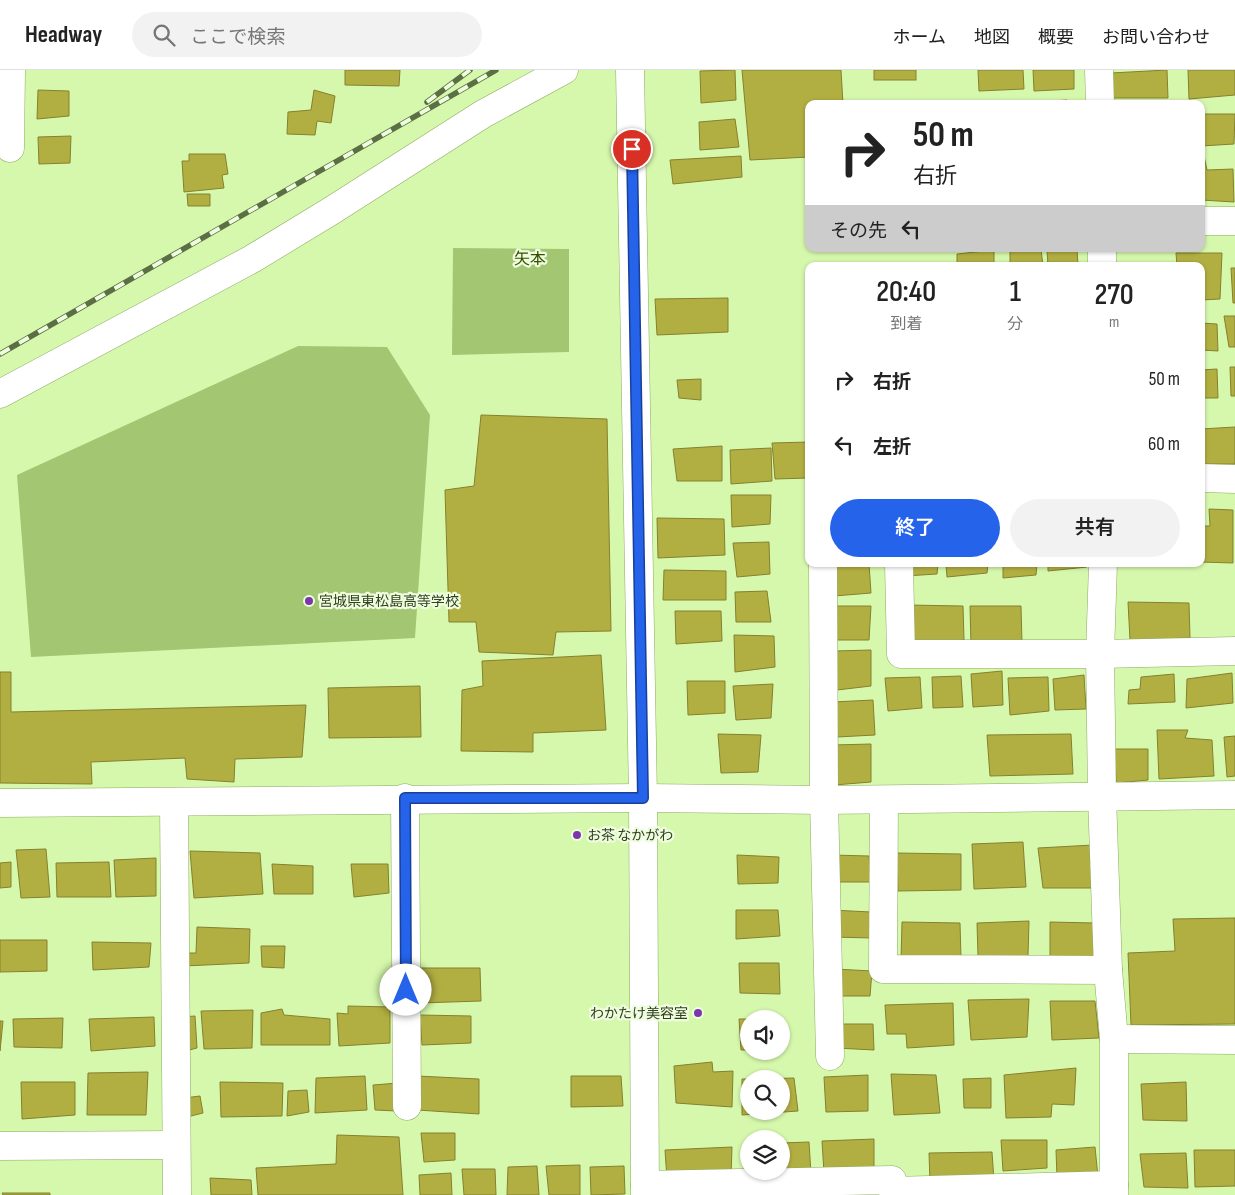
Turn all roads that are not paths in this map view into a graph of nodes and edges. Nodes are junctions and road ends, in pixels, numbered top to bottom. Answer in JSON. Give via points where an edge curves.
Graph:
{"nodes":[{"id":1,"x":11,"y":70,"type":"edge"},
{"id":2,"x":564,"y":70,"type":"edge"},
{"id":3,"x":630,"y":70,"type":"edge"},
{"id":4,"x":1099,"y":70,"type":"edge"},
{"id":5,"x":1100,"y":100,"type":"edge"},
{"id":6,"x":10,"y":148,"type":"dead end"},
{"id":7,"x":1205,"y":221,"type":"edge"},
{"id":8,"x":1235,"y":221,"type":"edge"},
{"id":9,"x":0,"y":394,"type":"edge"},
{"id":10,"x":1205,"y":478,"type":"edge"},
{"id":11,"x":1235,"y":478,"type":"edge"},
{"id":12,"x":823,"y":567,"type":"edge"},
{"id":13,"x":899,"y":567,"type":"edge"},
{"id":14,"x":1103,"y":567,"type":"edge"},
{"id":15,"x":1235,"y":651,"type":"edge"},
{"id":16,"x":1100,"y":654,"type":"junction"},
{"id":17,"x":1235,"y":795,"type":"edge"},
{"id":18,"x":1102,"y":796,"type":"junction"},
{"id":19,"x":405,"y":798,"type":"junction"},
{"id":20,"x":643,"y":798,"type":"junction"},
{"id":21,"x":824,"y":800,"type":"junction"},
{"id":22,"x":884,"y":800,"type":"junction"},
{"id":23,"x":174,"y":802,"type":"junction"},
{"id":24,"x":0,"y":803,"type":"edge"},
{"id":25,"x":1108,"y":970,"type":"junction"},
{"id":26,"x":1114,"y":1039,"type":"junction"},
{"id":27,"x":1235,"y":1040,"type":"edge"},
{"id":28,"x":830,"y":1056,"type":"dead end"},
{"id":29,"x":407,"y":1106,"type":"dead end"},
{"id":30,"x":175,"y":1145,"type":"junction"},
{"id":31,"x":0,"y":1146,"type":"edge"},
{"id":32,"x":645,"y":1190,"type":"edge"},
{"id":33,"x":1114,"y":1190,"type":"edge"},
{"id":34,"x":177,"y":1195,"type":"edge"}],
"edges":[{"from":1,"to":6,"type":"street"},
{"from":2,"to":9,"type":"street","via":[[483,114],[252,259]]},
{"from":3,"to":20,"type":"street"},
{"from":4,"to":5,"type":"street"},
{"from":7,"to":8,"type":"street"},
{"from":10,"to":11,"type":"street"},
{"from":12,"to":21,"type":"street"},
{"from":13,"to":16,"type":"street","via":[[900,654]]},
{"from":14,"to":16,"type":"street"},
{"from":15,"to":16,"type":"street"},
{"from":16,"to":18,"type":"street"},
{"from":17,"to":18,"type":"street"},
{"from":18,"to":22,"type":"street"},
{"from":18,"to":25,"type":"street"},
{"from":19,"to":20,"type":"street"},
{"from":19,"to":23,"type":"street"},
{"from":19,"to":29,"type":"street"},
{"from":20,"to":21,"type":"street"},
{"from":20,"to":32,"type":"street"},
{"from":21,"to":22,"type":"street"},
{"from":21,"to":28,"type":"street"},
{"from":22,"to":25,"type":"street","via":[[884,969]]},
{"from":23,"to":24,"type":"street"},
{"from":23,"to":30,"type":"street"},
{"from":25,"to":26,"type":"street"},
{"from":26,"to":27,"type":"street"},
{"from":26,"to":33,"type":"street"},
{"from":30,"to":31,"type":"street"},
{"from":30,"to":34,"type":"street"},
{"from":32,"to":33,"type":"street","via":[[892,1180],[893,1191]]}]}
